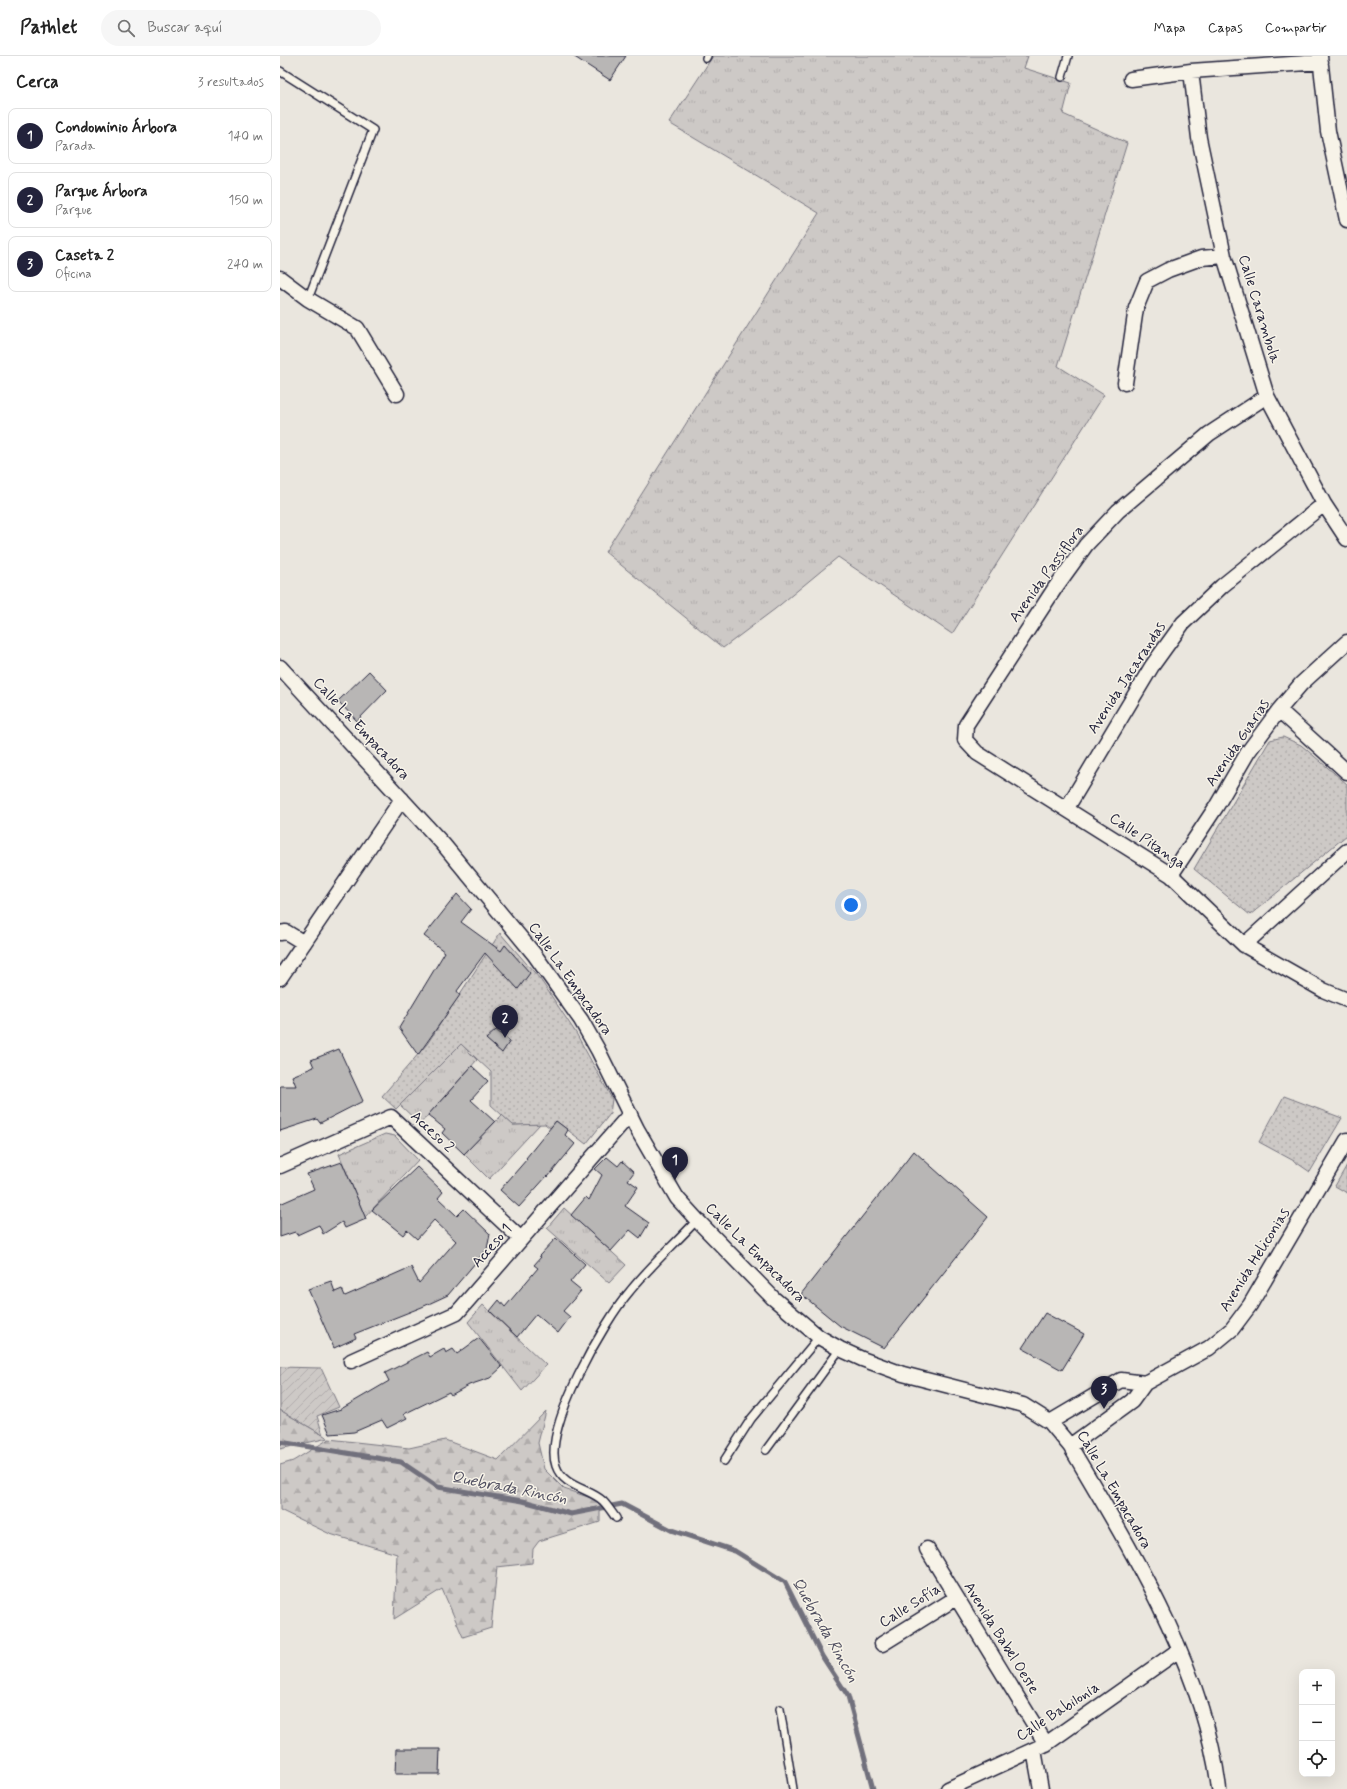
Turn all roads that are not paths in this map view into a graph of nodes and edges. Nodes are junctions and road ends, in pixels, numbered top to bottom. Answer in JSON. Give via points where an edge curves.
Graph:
{"nodes":[{"id":1,"x":1068,"y":56,"type":"edge"},
{"id":2,"x":1320,"y":59,"type":"edge"},
{"id":3,"x":280,"y":71,"type":"edge"},
{"id":4,"x":1191,"y":71,"type":"junction"},
{"id":5,"x":1062,"y":77,"type":"dead end"},
{"id":6,"x":1131,"y":79,"type":"dead end"},
{"id":7,"x":1347,"y":220,"type":"edge"},
{"id":8,"x":1224,"y":256,"type":"junction"},
{"id":9,"x":280,"y":278,"type":"edge"},
{"id":10,"x":308,"y":299,"type":"junction"},
{"id":11,"x":1125,"y":383,"type":"dead end"},
{"id":12,"x":397,"y":394,"type":"dead end"},
{"id":13,"x":1268,"y":396,"type":"junction"},
{"id":14,"x":1324,"y":504,"type":"junction"},
{"id":15,"x":1347,"y":539,"type":"edge"},
{"id":16,"x":1347,"y":642,"type":"edge"},
{"id":17,"x":280,"y":667,"type":"edge"},
{"id":18,"x":1279,"y":710,"type":"junction"},
{"id":19,"x":965,"y":740,"type":"joint"},
{"id":20,"x":1347,"y":772,"type":"edge"},
{"id":21,"x":402,"y":799,"type":"junction"},
{"id":22,"x":1067,"y":808,"type":"junction"},
{"id":23,"x":1347,"y":851,"type":"edge"},
{"id":24,"x":1171,"y":875,"type":"junction"},
{"id":25,"x":280,"y":933,"type":"edge"},
{"id":26,"x":304,"y":943,"type":"junction"},
{"id":27,"x":1244,"y":945,"type":"junction"},
{"id":28,"x":280,"y":978,"type":"edge"},
{"id":29,"x":1347,"y":1000,"type":"edge"},
{"id":30,"x":630,"y":1114,"type":"junction"},
{"id":31,"x":1347,"y":1140,"type":"edge"},
{"id":32,"x":280,"y":1166,"type":"edge"},
{"id":33,"x":697,"y":1220,"type":"junction"},
{"id":34,"x":521,"y":1239,"type":"junction"},
{"id":35,"x":819,"y":1337,"type":"junction"},
{"id":36,"x":840,"y":1348,"type":"junction"},
{"id":37,"x":350,"y":1360,"type":"dead end"},
{"id":38,"x":1145,"y":1383,"type":"junction"},
{"id":39,"x":1050,"y":1422,"type":"junction"},
{"id":40,"x":1070,"y":1446,"type":"junction"},
{"id":41,"x":766,"y":1450,"type":"dead end"},
{"id":42,"x":724,"y":1461,"type":"dead end"},
{"id":43,"x":616,"y":1518,"type":"dead end"},
{"id":44,"x":927,"y":1549,"type":"dead end"},
{"id":45,"x":956,"y":1598,"type":"junction"},
{"id":46,"x":882,"y":1644,"type":"dead end"},
{"id":47,"x":1179,"y":1650,"type":"junction"},
{"id":48,"x":780,"y":1709,"type":"dead end"},
{"id":49,"x":1040,"y":1747,"type":"junction"},
{"id":50,"x":793,"y":1789,"type":"edge"},
{"id":51,"x":950,"y":1789,"type":"edge"},
{"id":52,"x":1041,"y":1789,"type":"edge"},
{"id":53,"x":1219,"y":1789,"type":"edge"}],
"edges":[{"from":1,"to":5,"type":"lane"},
{"from":2,"to":4,"type":"street"},
{"from":2,"to":7,"type":"street","via":[[1328,131]]},
{"from":3,"to":10,"type":"lane","via":[[373,130]]},
{"from":4,"to":6,"type":"street"},
{"from":4,"to":8,"type":"street","name":"Calle Carambola","via":[[1199,138]]},
{"from":8,"to":11,"type":"street","via":[[1201,258],[1168,270],[1148,281],[1136,308]]},
{"from":8,"to":13,"type":"street","name":"Calle Carambola"},
{"from":9,"to":10,"type":"street"},
{"from":10,"to":12,"type":"street","via":[[357,328]]},
{"from":13,"to":14,"type":"street","name":"Calle Carambola"},
{"from":13,"to":19,"type":"street","name":"Avenida Passiflora","via":[[1209,434],[1118,511],[1086,545],[966,725]]},
{"from":14,"to":15,"type":"street","name":"Calle Carambola"},
{"from":14,"to":22,"type":"street","name":"Avenida Jacarandas","via":[[1222,586],[1183,624],[1152,666]]},
{"from":16,"to":18,"type":"street","name":"Avenida Guarias","via":[[1301,684]]},
{"from":17,"to":21,"type":"street","name":"Calle La Empacadora"},
{"from":18,"to":20,"type":"street"},
{"from":18,"to":24,"type":"street","name":"Avenida Guarias","via":[[1248,752],[1216,807]]},
{"from":19,"to":22,"type":"street","name":"Calle Pitanga","via":[[977,753]]},
{"from":21,"to":26,"type":"street"},
{"from":21,"to":30,"type":"street","name":"Calle La Empacadora","via":[[505,918],[555,982],[598,1050]]},
{"from":22,"to":24,"type":"street","name":"Calle Pitanga"},
{"from":23,"to":27,"type":"street"},
{"from":24,"to":27,"type":"street","name":"Calle Pitanga"},
{"from":25,"to":26,"type":"street","via":[[286,932]]},
{"from":26,"to":28,"type":"street"},
{"from":27,"to":29,"type":"street","name":"Calle Pitanga","via":[[1310,983]]},
{"from":30,"to":33,"type":"street","name":"Calle La Empacadora","via":[[666,1180]]},
{"from":30,"to":34,"type":"street","name":"Acceso 1"},
{"from":31,"to":38,"type":"street","name":"Avenida Heliconias","via":[[1250,1304],[1232,1329],[1209,1348]]},
{"from":32,"to":34,"type":"street","name":"Acceso 2","via":[[391,1116]]},
{"from":33,"to":35,"type":"street","name":"Calle La Empacadora","via":[[773,1298]]},
{"from":33,"to":43,"type":"lane","via":[[630,1291],[598,1336],[561,1418],[553,1449],[556,1467],[575,1487],[603,1501]]},
{"from":34,"to":37,"type":"street","name":"Acceso 1","via":[[458,1313]]},
{"from":35,"to":36,"type":"street","name":"Calle La Empacadora"},
{"from":35,"to":42,"type":"lane","via":[[751,1419]]},
{"from":36,"to":39,"type":"street","name":"Calle La Empacadora","via":[[903,1374],[1023,1405]]},
{"from":36,"to":41,"type":"lane"},
{"from":38,"to":39,"type":"street","via":[[1121,1380]]},
{"from":38,"to":40,"type":"street","name":"Avenida Heliconias","via":[[1132,1401]]},
{"from":39,"to":40,"type":"street","name":"Calle La Empacadora"},
{"from":40,"to":47,"type":"street","name":"Calle La Empacadora","via":[[1143,1572]]},
{"from":44,"to":45,"type":"street","name":"Avenida Babel Oeste"},
{"from":45,"to":46,"type":"street","name":"Calle Sofía"},
{"from":45,"to":49,"type":"street","name":"Avenida Babel Oeste"},
{"from":47,"to":49,"type":"street","name":"Calle Babilonia"},
{"from":47,"to":53,"type":"street","name":"Calle La Empacadora","via":[[1207,1731]]},
{"from":48,"to":50,"type":"lane"},
{"from":49,"to":51,"type":"street","name":"Calle Babilonia"},
{"from":49,"to":52,"type":"street"}]}
